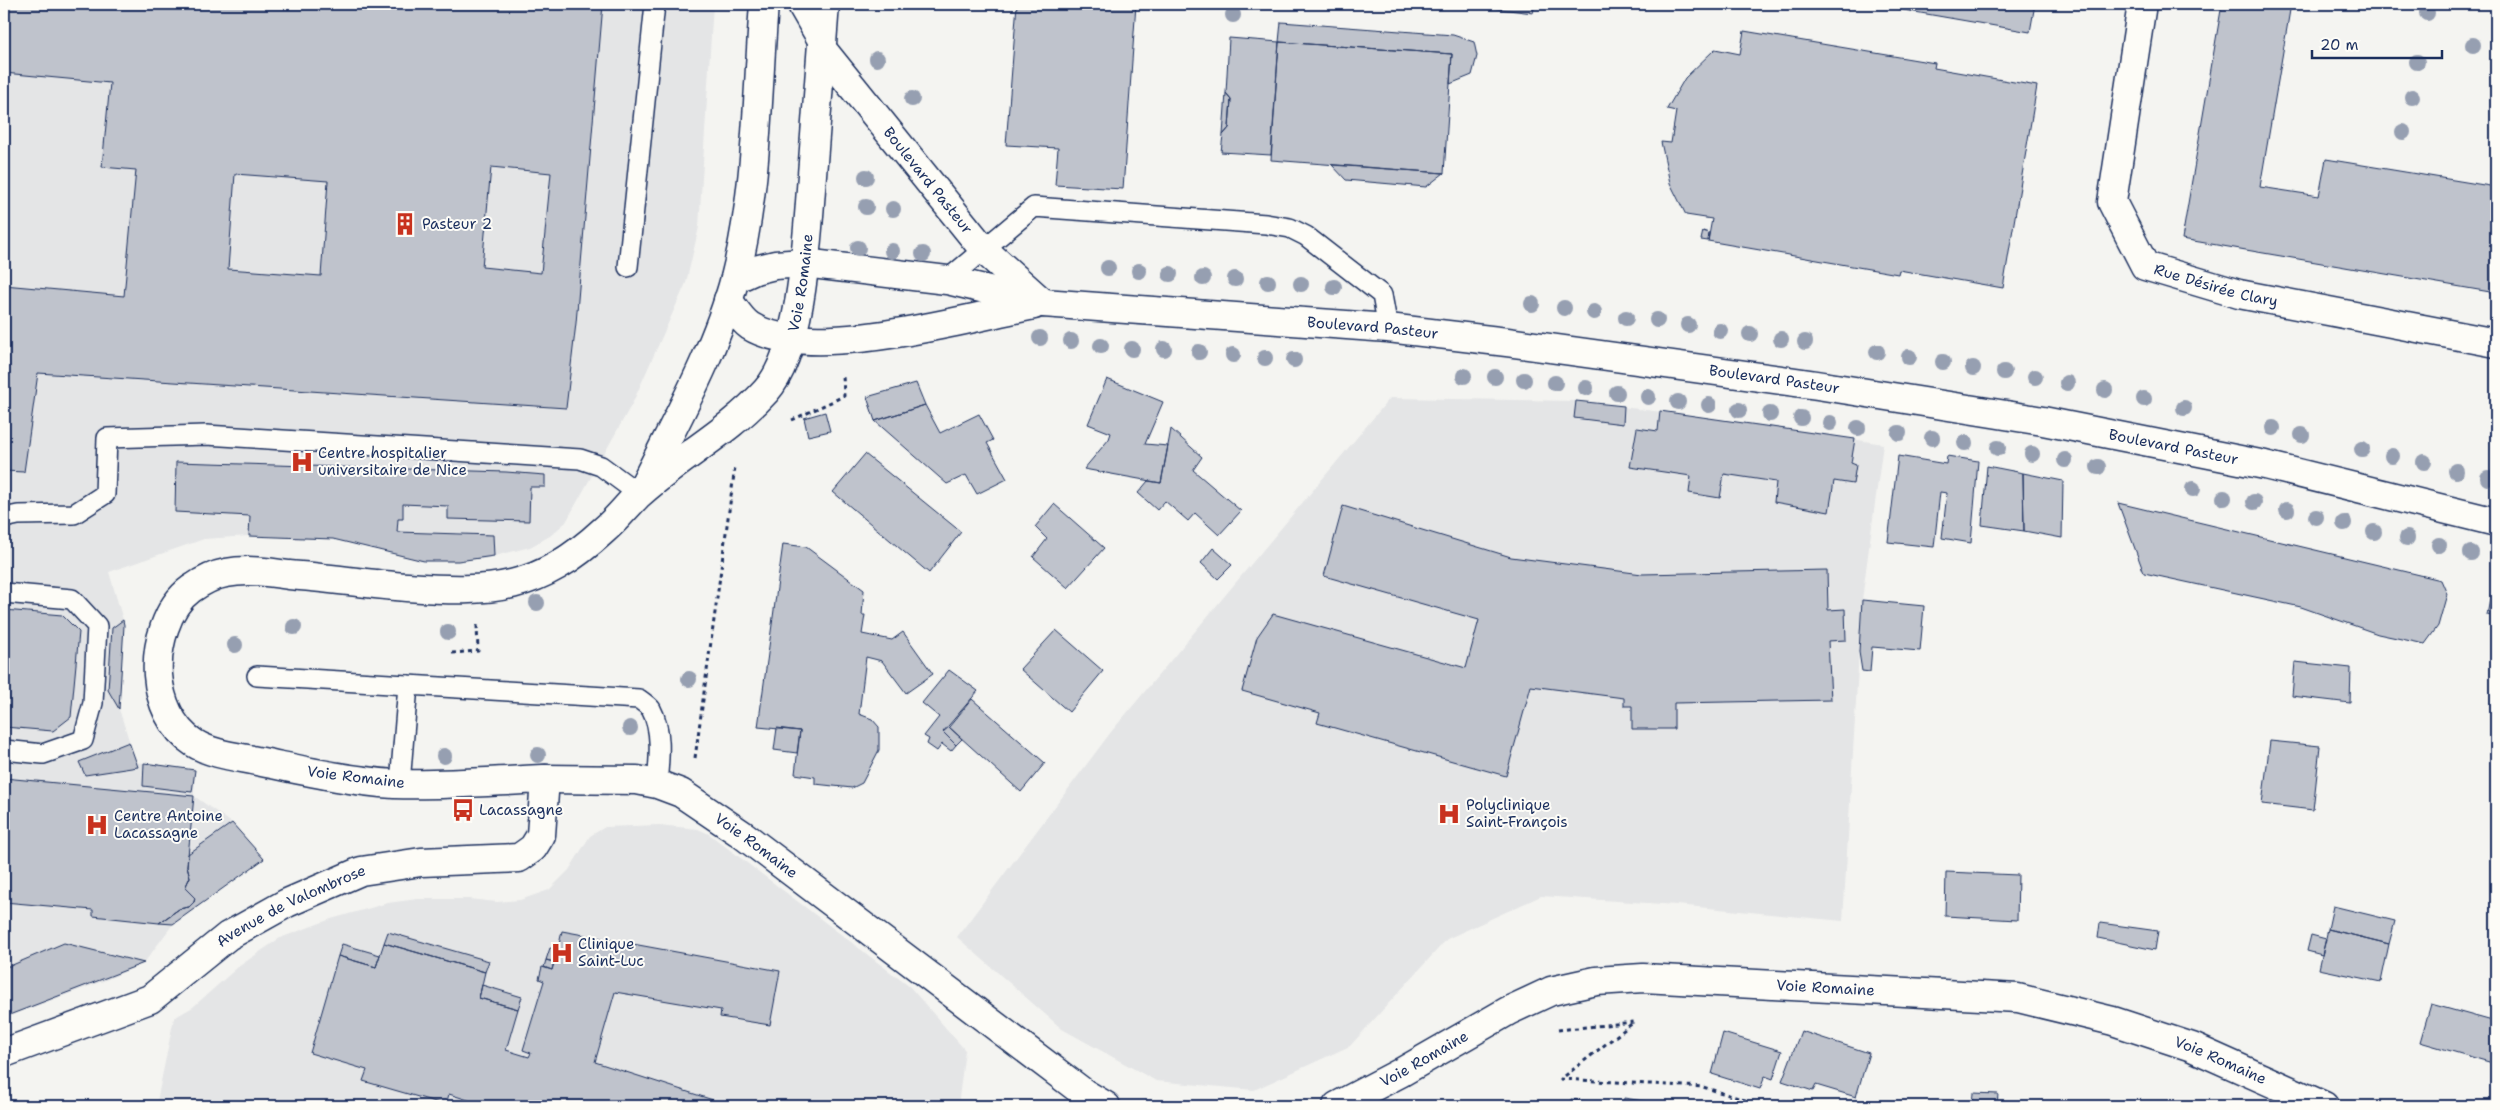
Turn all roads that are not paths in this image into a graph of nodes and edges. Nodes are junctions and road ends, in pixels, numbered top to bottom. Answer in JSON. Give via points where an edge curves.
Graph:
{"nodes":[{"id":1,"x":655,"y":4,"type":"edge"},
{"id":2,"x":764,"y":4,"type":"edge"},
{"id":3,"x":798,"y":4,"type":"edge"},
{"id":4,"x":825,"y":4,"type":"edge"},
{"id":5,"x":2142,"y":4,"type":"edge"},
{"id":6,"x":822,"y":49,"type":"junction"},
{"id":7,"x":984,"y":250,"type":"junction"},
{"id":8,"x":804,"y":263,"type":"junction"},
{"id":9,"x":628,"y":267,"type":"dead end"},
{"id":10,"x":947,"y":280,"type":"junction"},
{"id":11,"x":731,"y":290,"type":"junction"},
{"id":12,"x":1043,"y":303,"type":"junction"},
{"id":13,"x":1388,"y":328,"type":"junction"},
{"id":14,"x":790,"y":340,"type":"junction"},
{"id":15,"x":2496,"y":343,"type":"edge"},
{"id":16,"x":639,"y":494,"type":"junction"},
{"id":17,"x":4,"y":518,"type":"edge"},
{"id":18,"x":2496,"y":522,"type":"edge"},
{"id":19,"x":4,"y":593,"type":"edge"},
{"id":20,"x":257,"y":676,"type":"dead end"},
{"id":21,"x":408,"y":685,"type":"junction"},
{"id":22,"x":4,"y":750,"type":"edge"},
{"id":23,"x":545,"y":779,"type":"junction"},
{"id":24,"x":400,"y":784,"type":"junction"},
{"id":25,"x":656,"y":784,"type":"junction"},
{"id":26,"x":4,"y":1053,"type":"edge"},
{"id":27,"x":1106,"y":1106,"type":"edge"},
{"id":28,"x":1337,"y":1106,"type":"edge"},
{"id":29,"x":2324,"y":1106,"type":"edge"}],
"edges":[{"from":1,"to":9,"type":"lane"},
{"from":2,"to":11,"type":"street","name":"Voie Romaine","via":[[750,189],[743,243]]},
{"from":3,"to":6,"type":"lane"},
{"from":4,"to":6,"type":"street","name":"Voie Romaine"},
{"from":5,"to":15,"type":"street","name":"Rue Désirée Clary","via":[[2112,202],[2145,266],[2238,294]]},
{"from":6,"to":7,"type":"street","name":"Boulevard Pasteur"},
{"from":6,"to":8,"type":"street","name":"Voie Romaine"},
{"from":7,"to":10,"type":"lane"},
{"from":7,"to":12,"type":"street","name":"Boulevard Pasteur"},
{"from":7,"to":13,"type":"lane","via":[[1034,207],[1290,228],[1306,236],[1382,295]]},
{"from":8,"to":10,"type":"street","name":"Boulevard Pasteur"},
{"from":8,"to":11,"type":"street","name":"Boulevard Pasteur","via":[[755,270]]},
{"from":8,"to":14,"type":"street","name":"Voie Romaine"},
{"from":10,"to":12,"type":"street","name":"Boulevard Pasteur"},
{"from":11,"to":14,"type":"street","name":"Boulevard Pasteur","via":[[749,325]]},
{"from":11,"to":16,"type":"street","name":"Voie Romaine","via":[[702,366]]},
{"from":12,"to":13,"type":"street","name":"Boulevard Pasteur"},
{"from":12,"to":14,"type":"street","name":"Boulevard Pasteur","via":[[891,334],[842,340]]},
{"from":13,"to":18,"type":"street","name":"Boulevard Pasteur","via":[[1816,384],[2043,421],[2265,465]]},
{"from":14,"to":16,"type":"street","name":"Voie Romaine","via":[[778,375],[766,391],[712,440]]},
{"from":16,"to":17,"type":"lane","via":[[600,466],[580,459],[206,435],[107,438],[105,494],[74,514]]},
{"from":16,"to":24,"type":"street","name":"Voie Romaine","via":[[584,548],[556,568],[515,585],[477,590],[433,589],[254,571],[217,575],[182,596],[167,623],[158,660],[158,676],[169,716],[185,736],[216,752],[345,778]]},
{"from":19,"to":22,"type":"lane","via":[[72,599],[97,626],[93,703],[83,740],[43,754]]},
{"from":20,"to":21,"type":"lane"},
{"from":21,"to":24,"type":"lane"},
{"from":21,"to":25,"type":"lane","via":[[639,699],[651,709],[657,728],[660,751]]},
{"from":23,"to":24,"type":"street","name":"Voie Romaine"},
{"from":23,"to":25,"type":"street","name":"Voie Romaine","via":[[611,778]]},
{"from":23,"to":26,"type":"street","name":"Avenue de Valombrose","via":[[541,835],[533,848],[519,858],[422,862],[361,870],[288,903],[228,936],[150,999]]},
{"from":25,"to":27,"type":"street","name":"Voie Romaine","via":[[681,793],[744,835],[1084,1093]]},
{"from":28,"to":29,"type":"street","name":"Voie Romaine","via":[[1551,990],[1596,981],[1643,978],[2018,998],[2113,1022],[2192,1047]]}]}
